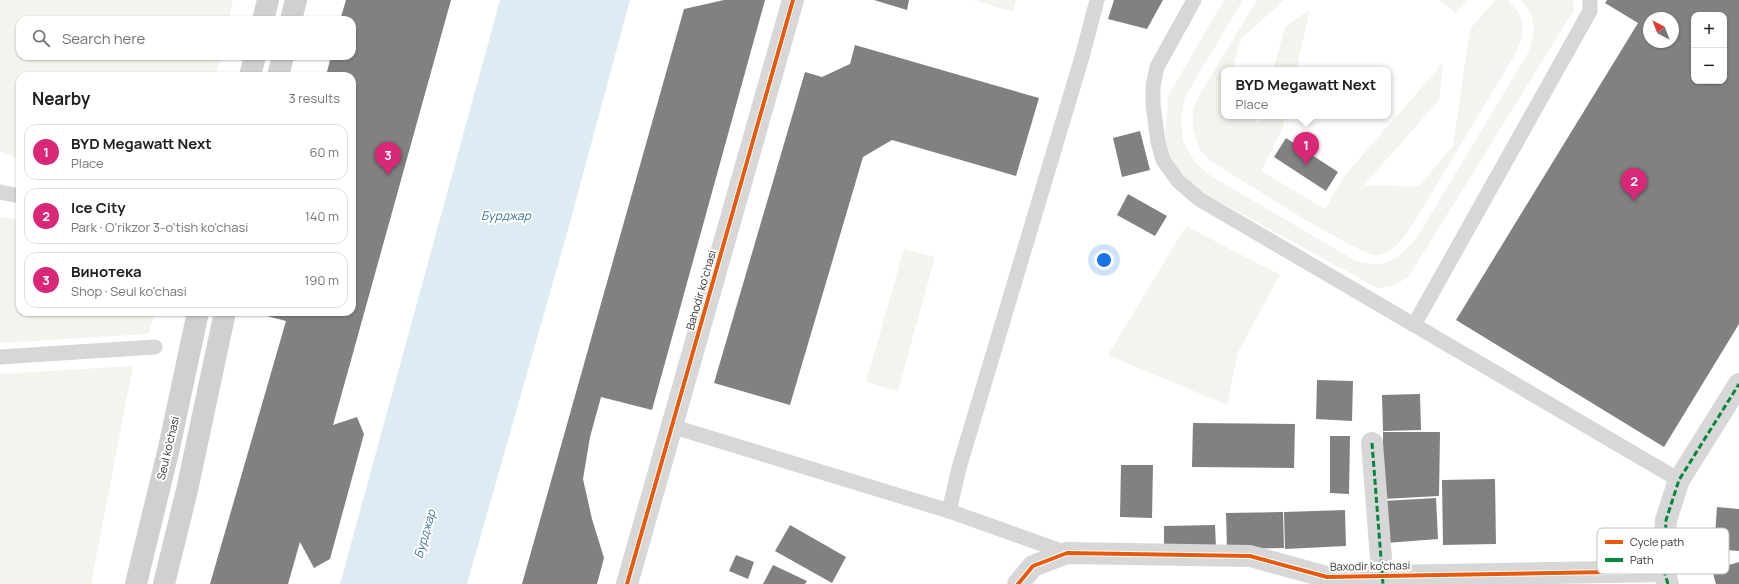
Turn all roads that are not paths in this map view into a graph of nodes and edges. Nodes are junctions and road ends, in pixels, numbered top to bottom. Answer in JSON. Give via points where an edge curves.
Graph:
{"nodes":[{"id":1,"x":268,"y":0,"type":"edge"},
{"id":2,"x":296,"y":0,"type":"edge"},
{"id":3,"x":793,"y":0,"type":"edge"},
{"id":4,"x":1097,"y":0,"type":"edge"},
{"id":5,"x":1194,"y":0,"type":"edge"},
{"id":6,"x":1590,"y":0,"type":"edge"},
{"id":7,"x":264,"y":16,"type":"edge"},
{"id":8,"x":292,"y":16,"type":"edge"},
{"id":9,"x":254,"y":60,"type":"edge"},
{"id":10,"x":282,"y":60,"type":"edge"},
{"id":11,"x":251,"y":72,"type":"edge"},
{"id":12,"x":279,"y":72,"type":"edge"},
{"id":13,"x":0,"y":192,"type":"edge"},
{"id":14,"x":16,"y":195,"type":"edge"},
{"id":15,"x":197,"y":316,"type":"edge"},
{"id":16,"x":224,"y":316,"type":"edge"},
{"id":17,"x":1414,"y":325,"type":"junction"},
{"id":18,"x":155,"y":347,"type":"dead end"},
{"id":19,"x":0,"y":357,"type":"edge"},
{"id":20,"x":1739,"y":384,"type":"edge"},
{"id":21,"x":671,"y":426,"type":"junction"},
{"id":22,"x":1372,"y":443,"type":"dead end"},
{"id":23,"x":1679,"y":480,"type":"junction"},
{"id":24,"x":949,"y":511,"type":"junction"},
{"id":25,"x":1666,"y":528,"type":"edge"},
{"id":26,"x":1067,"y":553,"type":"junction"},
{"id":27,"x":1666,"y":577,"type":"edge"},
{"id":28,"x":1383,"y":579,"type":"edge"},
{"id":29,"x":136,"y":584,"type":"edge"},
{"id":30,"x":164,"y":584,"type":"edge"},
{"id":31,"x":627,"y":584,"type":"edge"},
{"id":32,"x":1018,"y":584,"type":"edge"}],
"edges":[{"from":1,"to":7,"type":"main road"},
{"from":2,"to":8,"type":"main road"},
{"from":3,"to":21,"type":"street","name":"Bahodir koʻchasi"},
{"from":4,"to":24,"type":"lane","via":[[959,468]]},
{"from":5,"to":17,"type":"lane","via":[[1157,67],[1153,86],[1158,142],[1167,167],[1178,181],[1199,199]]},
{"from":6,"to":17,"type":"lane","via":[[1590,11]]},
{"from":9,"to":11,"type":"main road"},
{"from":10,"to":12,"type":"main road"},
{"from":13,"to":14,"type":"lane"},
{"from":15,"to":29,"type":"main road","name":"Seul ko'chasi"},
{"from":16,"to":30,"type":"main road"},
{"from":17,"to":23,"type":"lane"},
{"from":18,"to":19,"type":"lane"},
{"from":20,"to":23,"type":"street"},
{"from":21,"to":24,"type":"lane"},
{"from":21,"to":31,"type":"street","name":"Bahodir koʻchasi"},
{"from":22,"to":28,"type":"street"},
{"from":23,"to":25,"type":"street","via":[[1666,520]]},
{"from":24,"to":26,"type":"lane"},
{"from":26,"to":28,"type":"street","name":"Baxodir ko'chasi","via":[[1250,556],[1327,577]]},
{"from":26,"to":32,"type":"street","name":"Baxodir ko'chasi","via":[[1033,566]]},
{"from":27,"to":28,"type":"street","name":"Baxodir ko'chasi"}]}
